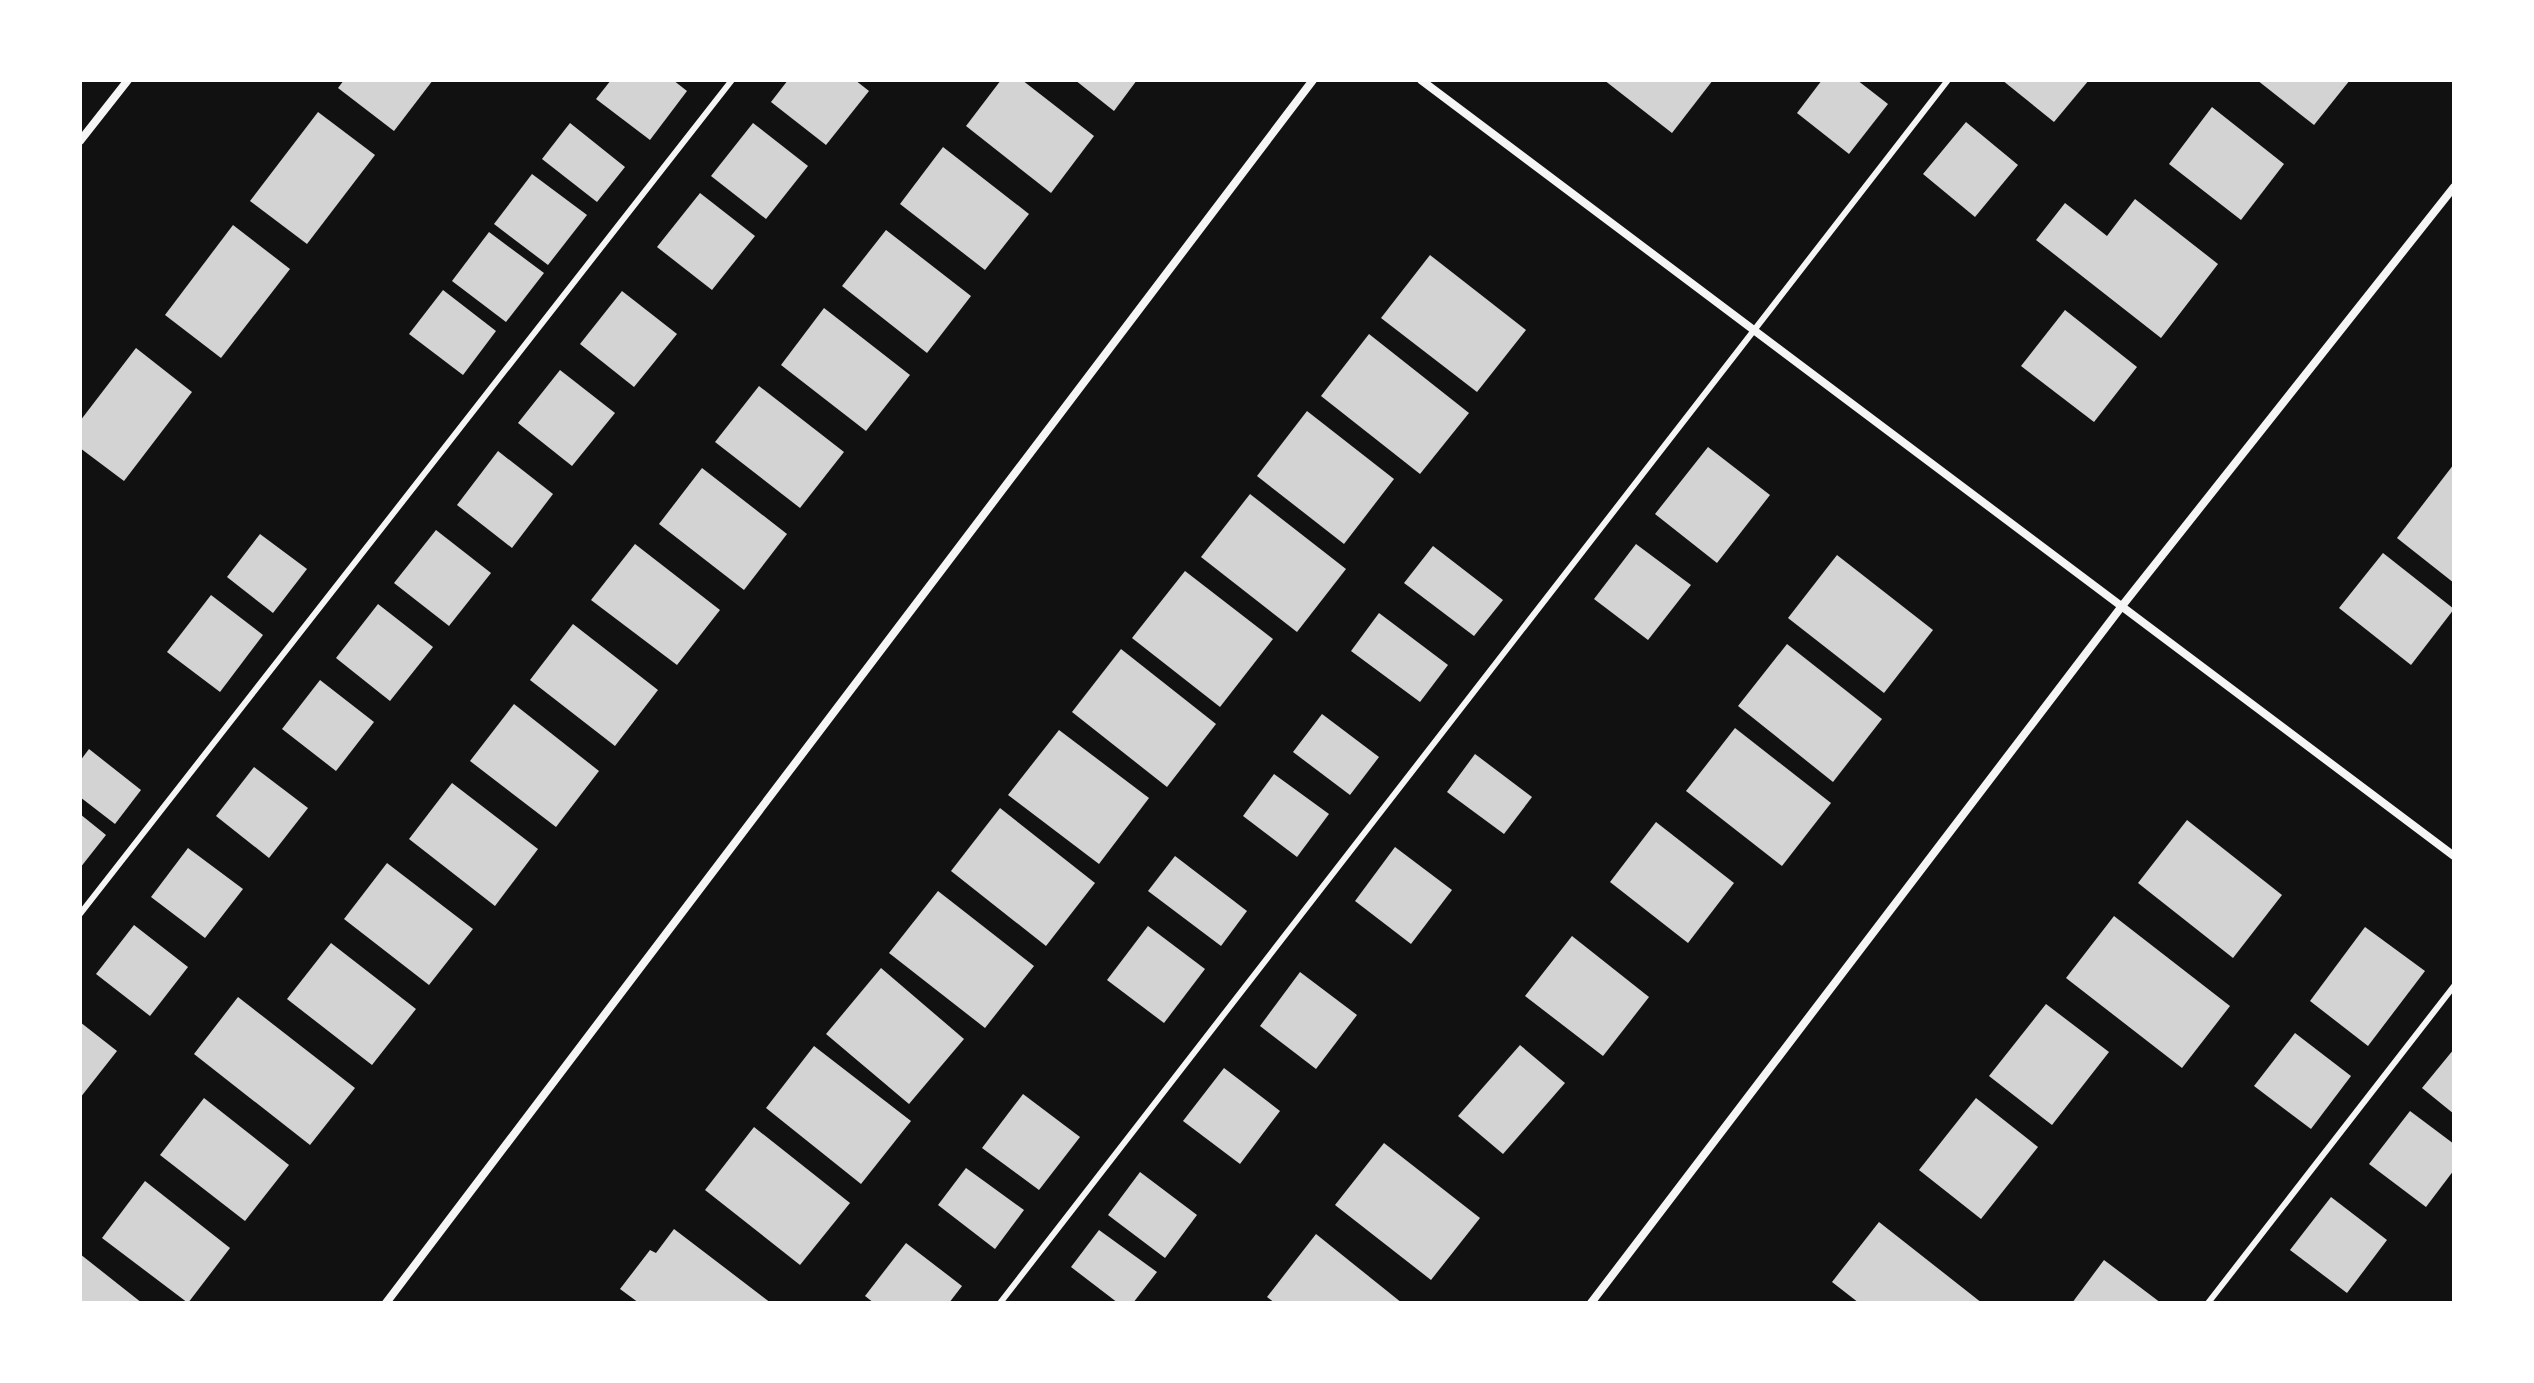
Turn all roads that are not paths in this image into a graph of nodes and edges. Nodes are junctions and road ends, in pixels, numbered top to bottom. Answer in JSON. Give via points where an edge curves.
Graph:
{"nodes":[{"id":1,"x":128,"y":80,"type":"edge"},
{"id":2,"x":732,"y":80,"type":"edge"},
{"id":3,"x":1313,"y":80,"type":"edge"},
{"id":4,"x":1421,"y":80,"type":"edge"},
{"id":5,"x":1948,"y":80,"type":"edge"},
{"id":6,"x":80,"y":141,"type":"edge"},
{"id":7,"x":2454,"y":187,"type":"edge"},
{"id":8,"x":1755,"y":331,"type":"junction"},
{"id":9,"x":2122,"y":606,"type":"junction"},
{"id":10,"x":2454,"y":856,"type":"edge"},
{"id":11,"x":80,"y":914,"type":"edge"},
{"id":12,"x":2454,"y":986,"type":"edge"},
{"id":13,"x":386,"y":1303,"type":"edge"},
{"id":14,"x":1000,"y":1303,"type":"edge"},
{"id":15,"x":1591,"y":1303,"type":"edge"},
{"id":16,"x":2208,"y":1303,"type":"edge"}],
"edges":[{"from":1,"to":6,"type":"street"},
{"from":2,"to":11,"type":"lane"},
{"from":3,"to":13,"type":"street"},
{"from":4,"to":8,"type":"street"},
{"from":5,"to":8,"type":"lane"},
{"from":7,"to":9,"type":"street"},
{"from":8,"to":9,"type":"street"},
{"from":8,"to":14,"type":"lane"},
{"from":9,"to":10,"type":"street"},
{"from":9,"to":15,"type":"street"},
{"from":12,"to":16,"type":"lane"}]}
